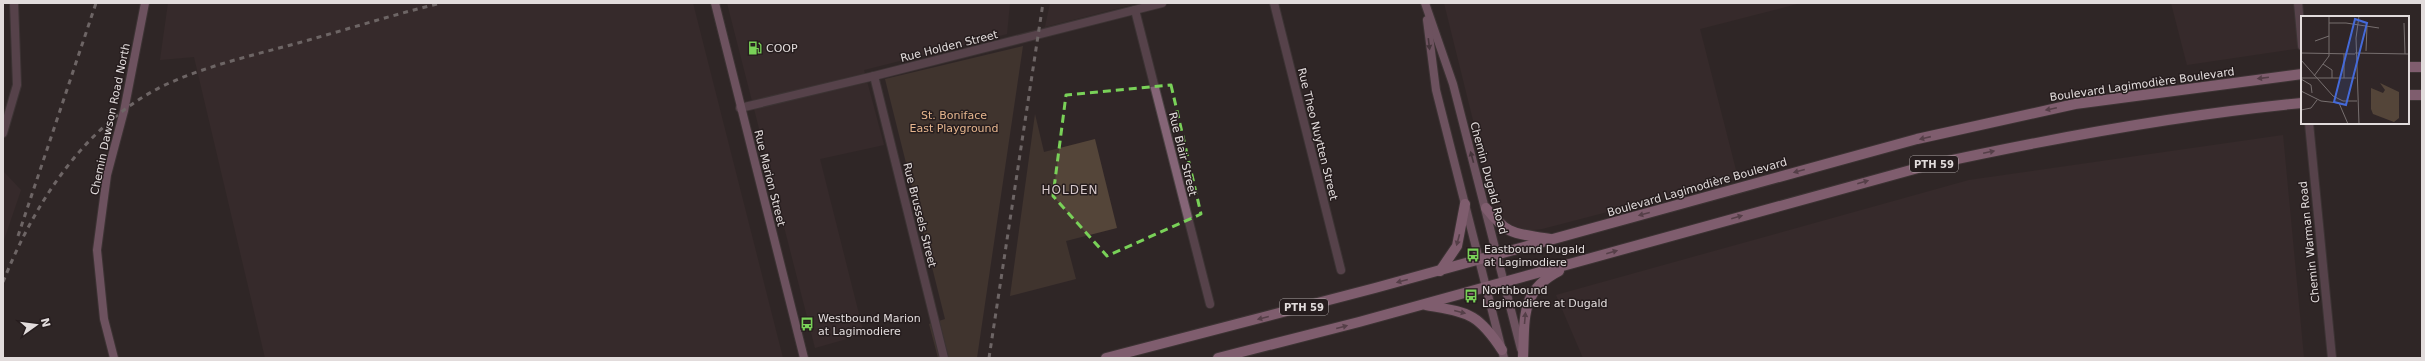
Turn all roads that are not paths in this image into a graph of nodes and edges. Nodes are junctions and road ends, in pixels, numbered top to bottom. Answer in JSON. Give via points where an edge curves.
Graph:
{"nodes":[{"id":1,"x":14,"y":3,"type":"edge"},
{"id":2,"x":145,"y":3,"type":"edge"},
{"id":3,"x":715,"y":3,"type":"edge"},
{"id":4,"x":1162,"y":3,"type":"edge"},
{"id":5,"x":1274,"y":3,"type":"edge"},
{"id":6,"x":2298,"y":3,"type":"edge"},
{"id":7,"x":1425,"y":4,"type":"edge"},
{"id":8,"x":1136,"y":10,"type":"junction"},
{"id":9,"x":2301,"y":35,"type":"edge"},
{"id":10,"x":2422,"y":67,"type":"edge"},
{"id":11,"x":2409,"y":68,"type":"edge"},
{"id":12,"x":2301,"y":74,"type":"edge"},
{"id":13,"x":874,"y":76,"type":"junction"},
{"id":14,"x":2409,"y":95,"type":"edge"},
{"id":15,"x":2422,"y":95,"type":"edge"},
{"id":16,"x":2301,"y":103,"type":"edge"},
{"id":17,"x":740,"y":108,"type":"junction"},
{"id":18,"x":2309,"y":124,"type":"edge"},
{"id":19,"x":3,"y":133,"type":"edge"},
{"id":20,"x":1465,"y":204,"type":"junction"},
{"id":21,"x":1486,"y":208,"type":"junction"},
{"id":22,"x":1554,"y":239,"type":"junction"},
{"id":23,"x":1498,"y":255,"type":"junction"},
{"id":24,"x":1479,"y":260,"type":"junction"},
{"id":25,"x":1575,"y":263,"type":"junction"},
{"id":26,"x":1341,"y":270,"type":"dead end"},
{"id":27,"x":1440,"y":271,"type":"junction"},
{"id":28,"x":1504,"y":282,"type":"junction"},
{"id":29,"x":1486,"y":287,"type":"junction"},
{"id":30,"x":1210,"y":304,"type":"dead end"},
{"id":31,"x":1422,"y":305,"type":"junction"},
{"id":32,"x":1503,"y":354,"type":"edge"},
{"id":33,"x":1523,"y":357,"type":"edge"},
{"id":34,"x":114,"y":358,"type":"edge"},
{"id":35,"x":804,"y":358,"type":"edge"},
{"id":36,"x":944,"y":358,"type":"edge"},
{"id":37,"x":1106,"y":358,"type":"edge"},
{"id":38,"x":1218,"y":358,"type":"edge"},
{"id":39,"x":2332,"y":358,"type":"edge"}],
"edges":[{"from":1,"to":19,"type":"street","via":[[17,85]]},
{"from":2,"to":34,"type":"street","name":"Chemin Dawson Road North","via":[[124,111],[107,175],[97,250],[104,320]]},
{"from":3,"to":17,"type":"street","name":"Rue Marion Street"},
{"from":4,"to":8,"type":"street","name":"Rue Holden Street"},
{"from":5,"to":26,"type":"street","name":"Rue Theo Nuytten Street"},
{"from":6,"to":9,"type":"street"},
{"from":7,"to":20,"type":"street","name":"Chemin Dugald Road","one_way":true,"via":[[1436,90]]},
{"from":21,"to":7,"type":"street","name":"Chemin Dugald Road","one_way":true,"via":[[1453,84]]},
{"from":8,"to":13,"type":"street","name":"Rue Holden Street"},
{"from":8,"to":30,"type":"street","name":"Rue Blair Street"},
{"from":10,"to":11,"type":"main road"},
{"from":12,"to":22,"type":"main road","name":"Boulevard Lagimodière Boulevard","number":"PTH 59","one_way":true,"via":[[2075,104],[1987,123],[1864,153]]},
{"from":13,"to":17,"type":"street","name":"Rue Holden Street"},
{"from":13,"to":36,"type":"street","name":"Rue Brussels Street"},
{"from":14,"to":15,"type":"main road"},
{"from":25,"to":16,"type":"main road","number":"PTH 59","one_way":true,"via":[[1872,180],[2023,144],[2164,120]]},
{"from":17,"to":35,"type":"street","name":"Rue Marion Street"},
{"from":18,"to":39,"type":"street","name":"Chemin Warman Road"},
{"from":20,"to":24,"type":"street","name":"Chemin Dugald Road"},
{"from":20,"to":27,"type":"main road","one_way":true,"via":[[1457,246]]},
{"from":21,"to":22,"type":"main road","via":[[1498,223],[1517,234]]},
{"from":21,"to":23,"type":"street","name":"Chemin Dugald Road"},
{"from":22,"to":23,"type":"main road","name":"Boulevard Lagimodière Boulevard","number":"PTH 59"},
{"from":23,"to":24,"type":"main road","name":"Boulevard Lagimodière Boulevard","number":"PTH 59"},
{"from":23,"to":28,"type":"street","name":"Chemin Dugald Road"},
{"from":24,"to":27,"type":"main road","name":"Boulevard Lagimodière Boulevard","number":"PTH 59"},
{"from":24,"to":29,"type":"street","name":"Chemin Dugald Road"},
{"from":25,"to":28,"type":"main road","number":"PTH 59"},
{"from":33,"to":25,"type":"main road","one_way":true,"via":[[1525,317],[1531,294],[1548,276]]},
{"from":27,"to":37,"type":"main road","name":"Boulevard Lagimodière Boulevard","number":"PTH 59","one_way":true},
{"from":28,"to":29,"type":"main road","number":"PTH 59"},
{"from":28,"to":33,"type":"street","name":"Chemin Dugald Road"},
{"from":29,"to":31,"type":"main road","number":"PTH 59"},
{"from":29,"to":32,"type":"street","name":"Chemin Dugald Road"},
{"from":31,"to":32,"type":"main road","one_way":true,"via":[[1458,311],[1477,318],[1489,331]]},
{"from":38,"to":31,"type":"main road","number":"PTH 59","one_way":true}]}
